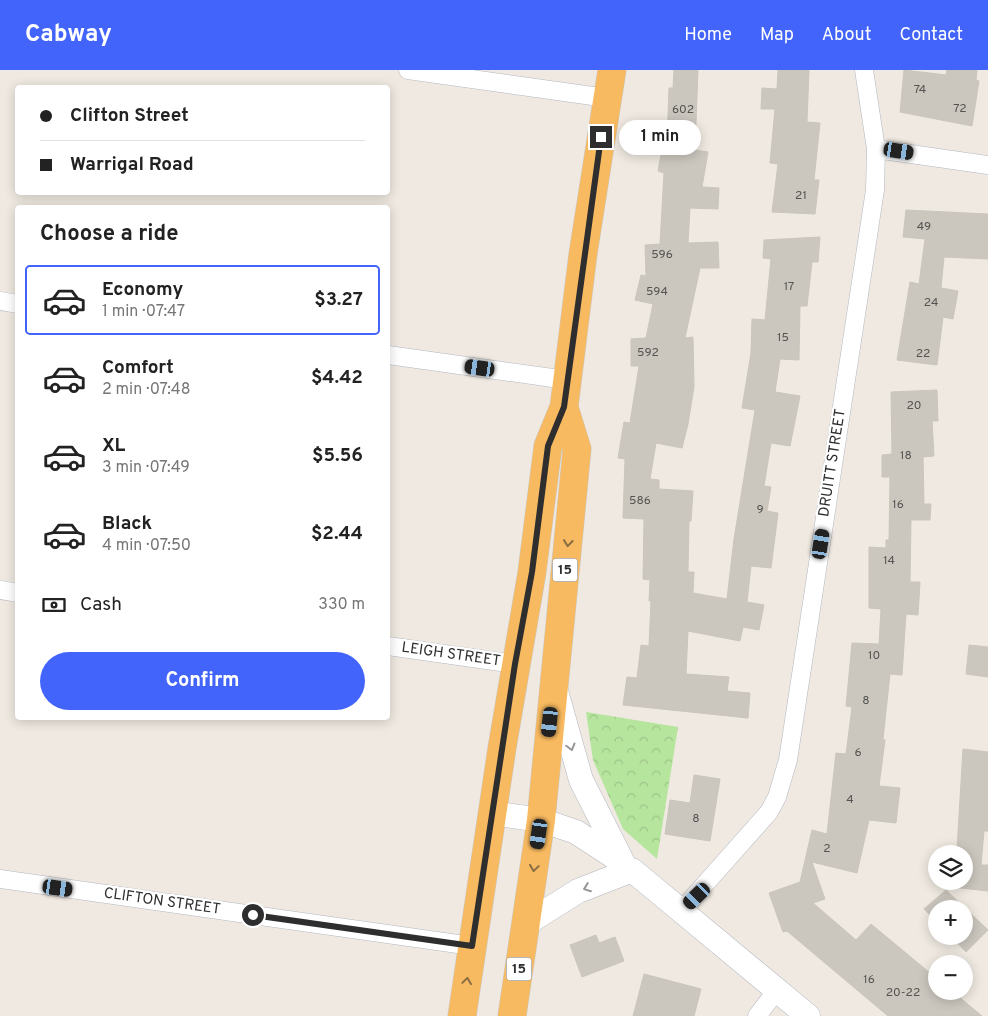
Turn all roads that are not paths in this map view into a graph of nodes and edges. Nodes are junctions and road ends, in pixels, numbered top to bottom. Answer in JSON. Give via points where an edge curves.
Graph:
{"nodes":[{"id":1,"x":408,"y":70,"type":"edge"},
{"id":2,"x":612,"y":70,"type":"edge"},
{"id":3,"x":864,"y":70,"type":"edge"},
{"id":4,"x":608,"y":98,"type":"junction"},
{"id":5,"x":876,"y":149,"type":"junction"},
{"id":6,"x":988,"y":165,"type":"edge"},
{"id":7,"x":0,"y":301,"type":"edge"},
{"id":8,"x":15,"y":304,"type":"edge"},
{"id":9,"x":390,"y":356,"type":"edge"},
{"id":10,"x":567,"y":380,"type":"junction"},
{"id":11,"x":564,"y":407,"type":"junction"},
{"id":12,"x":0,"y":590,"type":"edge"},
{"id":13,"x":15,"y":592,"type":"edge"},
{"id":14,"x":390,"y":646,"type":"edge"},
{"id":15,"x":515,"y":664,"type":"junction"},
{"id":16,"x":554,"y":683,"type":"junction"},
{"id":17,"x":492,"y":813,"type":"junction"},
{"id":18,"x":540,"y":820,"type":"junction"},
{"id":19,"x":628,"y":866,"type":"junction"},
{"id":20,"x":0,"y":880,"type":"edge"},
{"id":21,"x":682,"y":910,"type":"junction"},
{"id":22,"x":527,"y":923,"type":"junction"},
{"id":23,"x":472,"y":946,"type":"junction"},
{"id":24,"x":777,"y":990,"type":"junction"},
{"id":25,"x":462,"y":1016,"type":"edge"},
{"id":26,"x":512,"y":1016,"type":"edge"},
{"id":27,"x":757,"y":1016,"type":"edge"},
{"id":28,"x":808,"y":1016,"type":"edge"}],
"edges":[{"from":1,"to":4,"type":"street"},
{"from":2,"to":4,"type":"highway","number":"15"},
{"from":3,"to":5,"type":"street","name":"DRUITT STREET"},
{"from":4,"to":10,"type":"highway","number":"15"},
{"from":5,"to":6,"type":"street"},
{"from":5,"to":21,"type":"street","name":"DRUITT STREET","via":[[875,190],[784,778],[769,812]]},
{"from":7,"to":8,"type":"street"},
{"from":9,"to":10,"type":"street"},
{"from":10,"to":11,"type":"highway","number":"15"},
{"from":11,"to":15,"type":"highway","number":"15","via":[[548,446],[532,572]]},
{"from":11,"to":16,"type":"highway","number":"15","one_way":true,"via":[[577,449]]},
{"from":12,"to":13,"type":"street"},
{"from":14,"to":15,"type":"street","name":"LEIGH STREET"},
{"from":15,"to":17,"type":"highway","number":"15"},
{"from":16,"to":18,"type":"highway","number":"15"},
{"from":16,"to":19,"type":"main road","one_way":true,"via":[[578,773]]},
{"from":17,"to":18,"type":"main road"},
{"from":17,"to":23,"type":"highway","number":"15"},
{"from":18,"to":19,"type":"main road","via":[[576,832]]},
{"from":18,"to":22,"type":"highway","number":"15","one_way":true},
{"from":19,"to":21,"type":"main road"},
{"from":19,"to":22,"type":"main road","one_way":true,"via":[[578,891]]},
{"from":20,"to":23,"type":"street","name":"CLIFTON STREET"},
{"from":21,"to":24,"type":"main road"},
{"from":22,"to":26,"type":"highway","number":"15"},
{"from":25,"to":23,"type":"highway","number":"15","one_way":true},
{"from":24,"to":27,"type":"street"},
{"from":24,"to":28,"type":"main road"}]}
